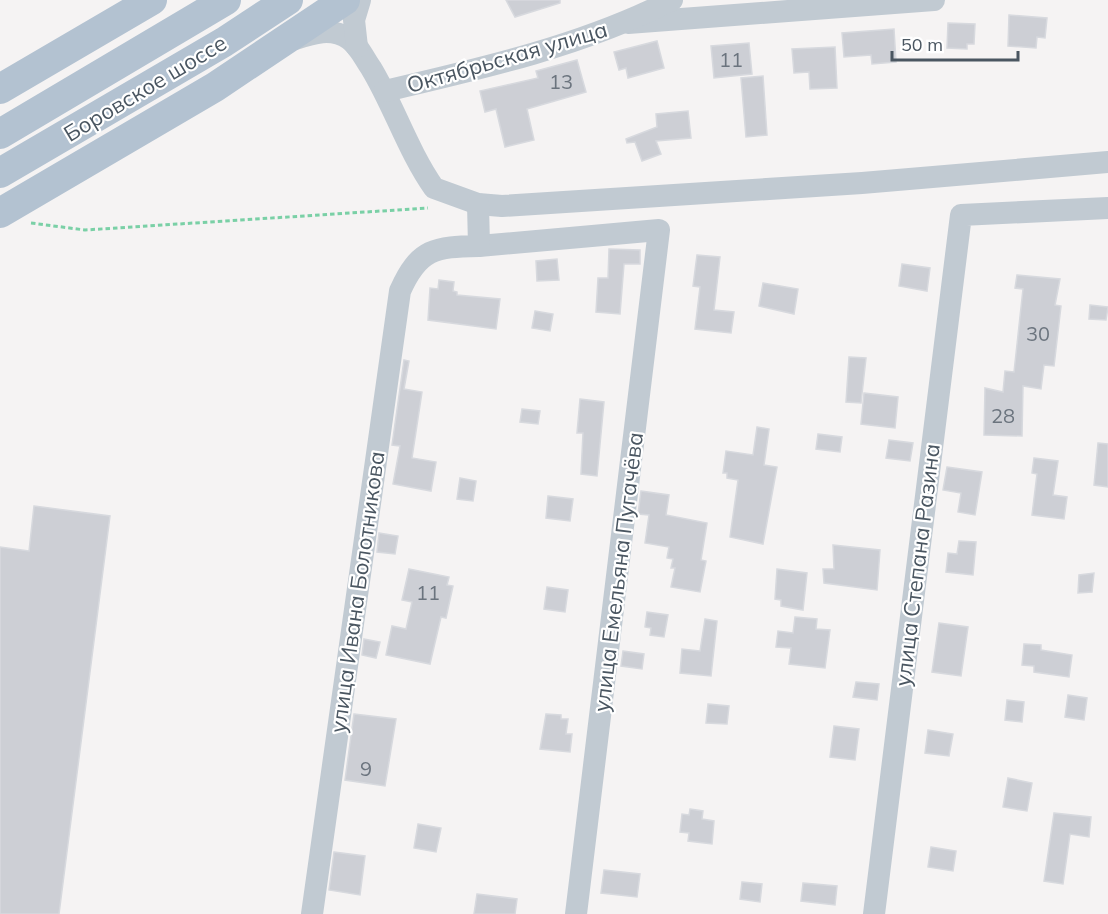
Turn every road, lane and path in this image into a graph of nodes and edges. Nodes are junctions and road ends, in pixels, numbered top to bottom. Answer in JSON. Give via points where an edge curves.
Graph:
{"nodes":[{"id":1,"x":152,"y":0,"type":"edge"},
{"id":2,"x":226,"y":0,"type":"edge"},
{"id":3,"x":288,"y":0,"type":"edge"},
{"id":4,"x":345,"y":0,"type":"edge"},
{"id":5,"x":360,"y":0,"type":"edge"},
{"id":6,"x":672,"y":0,"type":"edge"},
{"id":7,"x":934,"y":0,"type":"edge"},
{"id":8,"x":628,"y":23,"type":"junction"},
{"id":9,"x":277,"y":47,"type":"junction"},
{"id":10,"x":357,"y":47,"type":"junction"},
{"id":11,"x":0,"y":89,"type":"edge"},
{"id":12,"x":385,"y":91,"type":"junction"},
{"id":13,"x":0,"y":134,"type":"edge"},
{"id":14,"x":1108,"y":162,"type":"edge"},
{"id":15,"x":0,"y":173,"type":"edge"},
{"id":16,"x":478,"y":204,"type":"junction"},
{"id":17,"x":430,"y":207,"type":"dead end"},
{"id":18,"x":1108,"y":208,"type":"edge"},
{"id":19,"x":0,"y":213,"type":"edge"},
{"id":20,"x":28,"y":222,"type":"dead end"},
{"id":21,"x":480,"y":246,"type":"junction"},
{"id":22,"x":312,"y":914,"type":"edge"},
{"id":23,"x":576,"y":914,"type":"edge"},
{"id":24,"x":874,"y":914,"type":"edge"}],
"edges":[{"from":1,"to":11,"type":"main road"},
{"from":2,"to":13,"type":"main road","name":"Боровское шоссе"},
{"from":3,"to":15,"type":"main road","name":"Боровское шоссе","via":[[224,42]]},
{"from":4,"to":9,"type":"main road"},
{"from":5,"to":10,"type":"street","via":[[354,20]]},
{"from":6,"to":8,"type":"street","name":"Октябрьская улица"},
{"from":7,"to":8,"type":"street","name":"Октябрьская улица"},
{"from":8,"to":12,"type":"street","name":"Октябрьская улица"},
{"from":9,"to":10,"type":"street","via":[[319,32],[339,34]]},
{"from":9,"to":19,"type":"main road"},
{"from":10,"to":12,"type":"street"},
{"from":12,"to":16,"type":"street","via":[[434,188]]},
{"from":14,"to":16,"type":"street","via":[[862,183],[502,206]]},
{"from":16,"to":21,"type":"street"},
{"from":17,"to":20,"type":"path","via":[[85,230]]},
{"from":18,"to":24,"type":"street","name":"улица Степана Разина","via":[[961,215]]},
{"from":21,"to":22,"type":"street","name":"улица Ивана Болотникова","via":[[437,249],[416,261],[400,291]]},
{"from":21,"to":23,"type":"street","name":"улица Емельяна Пугачёва","via":[[659,230]]}]}
